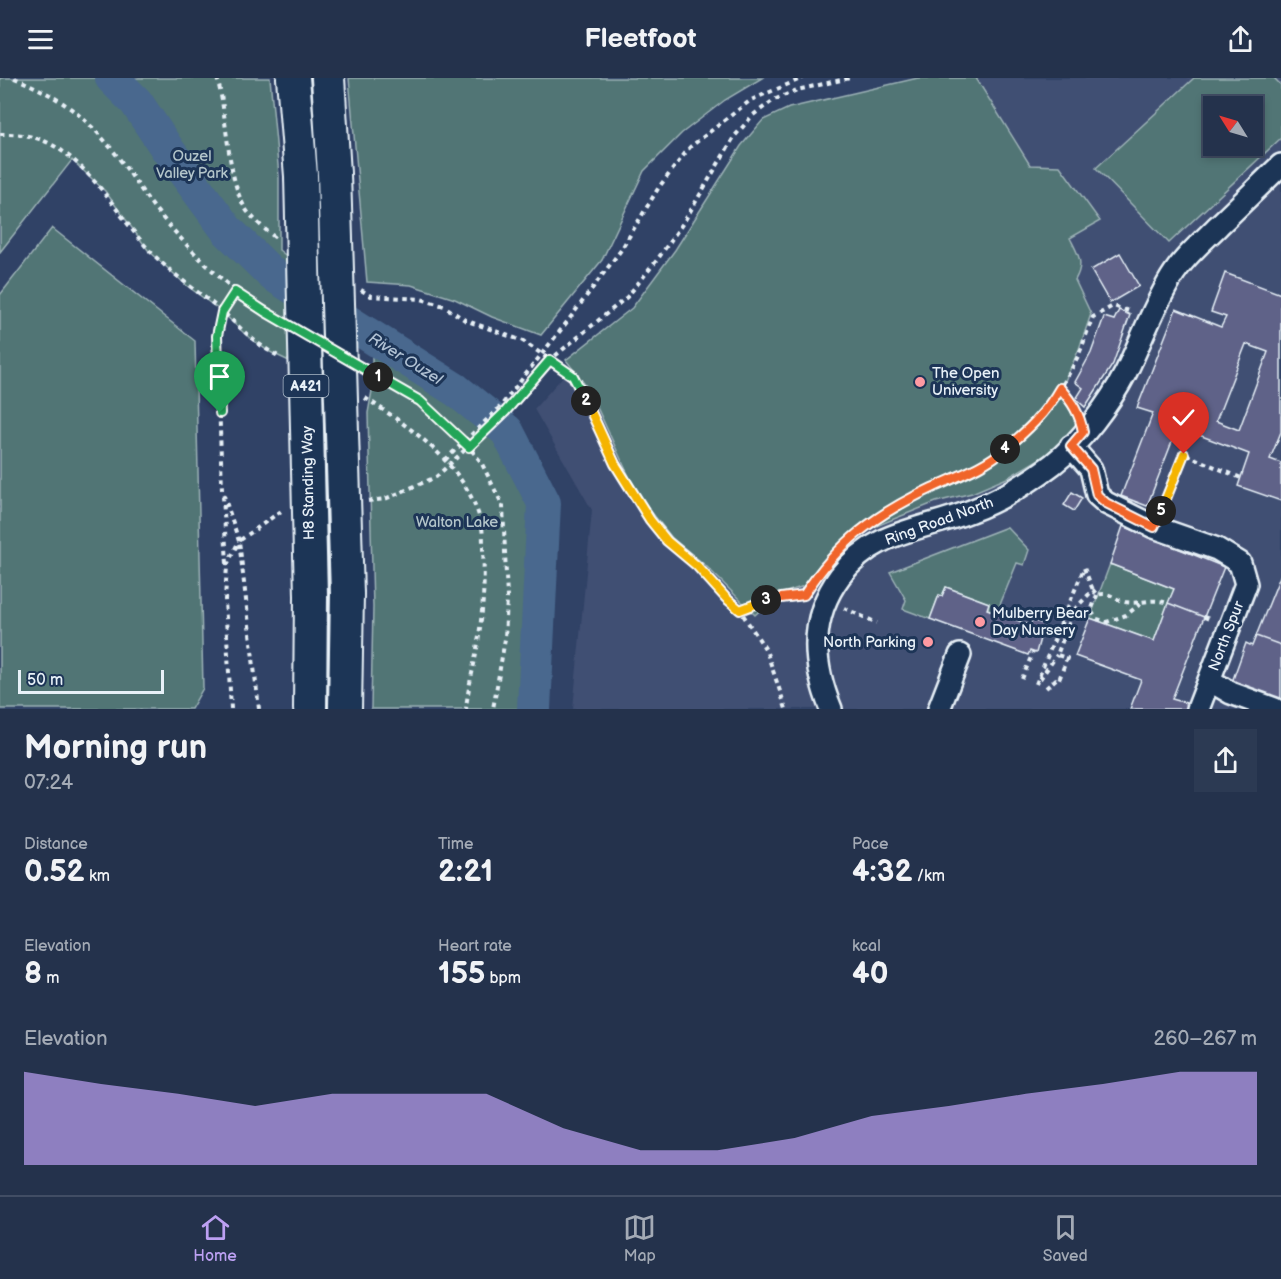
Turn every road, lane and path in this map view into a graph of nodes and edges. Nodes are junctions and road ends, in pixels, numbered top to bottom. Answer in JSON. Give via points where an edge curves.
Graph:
{"nodes":[{"id":1,"x":14,"y":78,"type":"edge"},
{"id":2,"x":217,"y":78,"type":"edge"},
{"id":3,"x":293,"y":78,"type":"edge"},
{"id":4,"x":328,"y":78,"type":"edge"},
{"id":5,"x":803,"y":78,"type":"edge"},
{"id":6,"x":850,"y":78,"type":"edge"},
{"id":7,"x":1281,"y":165,"type":"edge"},
{"id":8,"x":284,"y":244,"type":"dead end"},
{"id":9,"x":353,"y":285,"type":"dead end"},
{"id":10,"x":235,"y":292,"type":"junction"},
{"id":11,"x":1150,"y":317,"type":"junction"},
{"id":12,"x":283,"y":322,"type":"dead end"},
{"id":13,"x":542,"y":354,"type":"junction"},
{"id":14,"x":550,"y":360,"type":"junction"},
{"id":15,"x":362,"y":367,"type":"dead end"},
{"id":16,"x":1060,"y":388,"type":"junction"},
{"id":17,"x":1077,"y":439,"type":"junction"},
{"id":18,"x":464,"y":443,"type":"junction"},
{"id":19,"x":469,"y":447,"type":"junction"},
{"id":20,"x":445,"y":460,"type":"dead end"},
{"id":21,"x":1241,"y":478,"type":"dead end"},
{"id":22,"x":222,"y":490,"type":"junction"},
{"id":23,"x":1154,"y":527,"type":"junction"},
{"id":24,"x":864,"y":528,"type":"dead end"},
{"id":25,"x":227,"y":565,"type":"junction"},
{"id":26,"x":809,"y":588,"type":"dead end"},
{"id":27,"x":1092,"y":590,"type":"junction"},
{"id":28,"x":1097,"y":595,"type":"junction"},
{"id":29,"x":827,"y":600,"type":"junction"},
{"id":30,"x":1145,"y":600,"type":"junction"},
{"id":31,"x":1168,"y":603,"type":"dead end"},
{"id":32,"x":740,"y":610,"type":"junction"},
{"id":33,"x":877,"y":623,"type":"dead end"},
{"id":34,"x":1033,"y":652,"type":"dead end"},
{"id":35,"x":960,"y":655,"type":"dead end"},
{"id":36,"x":1057,"y":655,"type":"junction"},
{"id":37,"x":1022,"y":679,"type":"dead end"},
{"id":38,"x":1209,"y":680,"type":"junction"},
{"id":39,"x":1046,"y":688,"type":"dead end"},
{"id":40,"x":231,"y":709,"type":"edge"},
{"id":41,"x":310,"y":709,"type":"edge"},
{"id":42,"x":345,"y":709,"type":"edge"},
{"id":43,"x":493,"y":709,"type":"edge"},
{"id":44,"x":786,"y":709,"type":"edge"},
{"id":45,"x":831,"y":709,"type":"edge"},
{"id":46,"x":939,"y":709,"type":"edge"},
{"id":47,"x":1198,"y":709,"type":"edge"},
{"id":48,"x":1275,"y":709,"type":"edge"}],
"edges":[{"from":1,"to":10,"type":"path","via":[[62,101],[96,131],[154,207]]},
{"from":2,"to":8,"type":"path","via":[[231,162],[246,209]]},
{"from":3,"to":41,"type":"highway","name":"H8 Standing Way","number":"A421","bridge":true,"via":[[301,176]]},
{"from":4,"to":42,"type":"highway","number":"A421","bridge":true,"via":[[347,594]]},
{"from":5,"to":13,"type":"path","via":[[751,100],[690,147],[659,187],[621,250]]},
{"from":6,"to":14,"type":"path","via":[[797,90],[753,115],[734,137],[685,220],[627,297]]},
{"from":7,"to":11,"type":"lane","name":"Ring Road North","via":[[1199,244],[1172,276]]},
{"from":9,"to":13,"type":"path","via":[[371,296],[421,299],[444,306],[465,320],[523,341]]},
{"from":10,"to":12,"type":"path"},
{"from":10,"to":22,"type":"path","via":[[222,312],[217,336]]},
{"from":11,"to":16,"type":"path","via":[[1113,306],[1093,317],[1077,359]]},
{"from":11,"to":17,"type":"lane","name":"Ring Road North","via":[[1125,374]]},
{"from":13,"to":14,"type":"path"},
{"from":13,"to":18,"type":"path","via":[[500,407]]},
{"from":14,"to":19,"type":"path"},
{"from":14,"to":32,"type":"path","via":[[573,376],[615,464],[650,520]]},
{"from":15,"to":18,"type":"path","via":[[420,401]]},
{"from":16,"to":17,"type":"path","via":[[1081,420]]},
{"from":16,"to":24,"type":"path","via":[[1026,432],[995,458],[902,504]]},
{"from":17,"to":23,"type":"lane","name":"North Spur","via":[[1091,469],[1097,495]]},
{"from":17,"to":29,"type":"lane","name":"Ring Road North","via":[[1054,463],[1008,495],[970,512],[889,537],[859,554]]},
{"from":18,"to":19,"type":"path"},
{"from":18,"to":20,"type":"path"},
{"from":19,"to":43,"type":"path","via":[[503,506],[505,639]]},
{"from":21,"to":23,"type":"path","via":[[1184,454]]},
{"from":22,"to":25,"type":"path"},
{"from":22,"to":25,"type":"path","via":[[239,541]]},
{"from":23,"to":38,"type":"lane","name":"North Spur","via":[[1217,549],[1240,563],[1246,584]]},
{"from":25,"to":40,"type":"path"},
{"from":26,"to":32,"type":"path","via":[[804,595],[774,598]]},
{"from":27,"to":28,"type":"path"},
{"from":27,"to":36,"type":"path","via":[[1074,610]]},
{"from":27,"to":36,"type":"path","via":[[1084,568],[1036,684]]},
{"from":28,"to":30,"type":"path","via":[[1107,593],[1127,602]]},
{"from":28,"to":30,"type":"path","via":[[1091,611],[1107,622],[1126,615]]},
{"from":29,"to":33,"type":"path"},
{"from":29,"to":45,"type":"lane","name":"Ring Road North","via":[[820,615],[816,653]]},
{"from":30,"to":31,"type":"path"},
{"from":32,"to":44,"type":"path","via":[[766,650]]},
{"from":34,"to":37,"type":"path"},
{"from":35,"to":46,"type":"lane"},
{"from":36,"to":39,"type":"path","via":[[1067,658],[1059,680]]},
{"from":38,"to":47,"type":"lane","name":"North Spur"},
{"from":38,"to":48,"type":"lane","via":[[1231,693]]}]}
